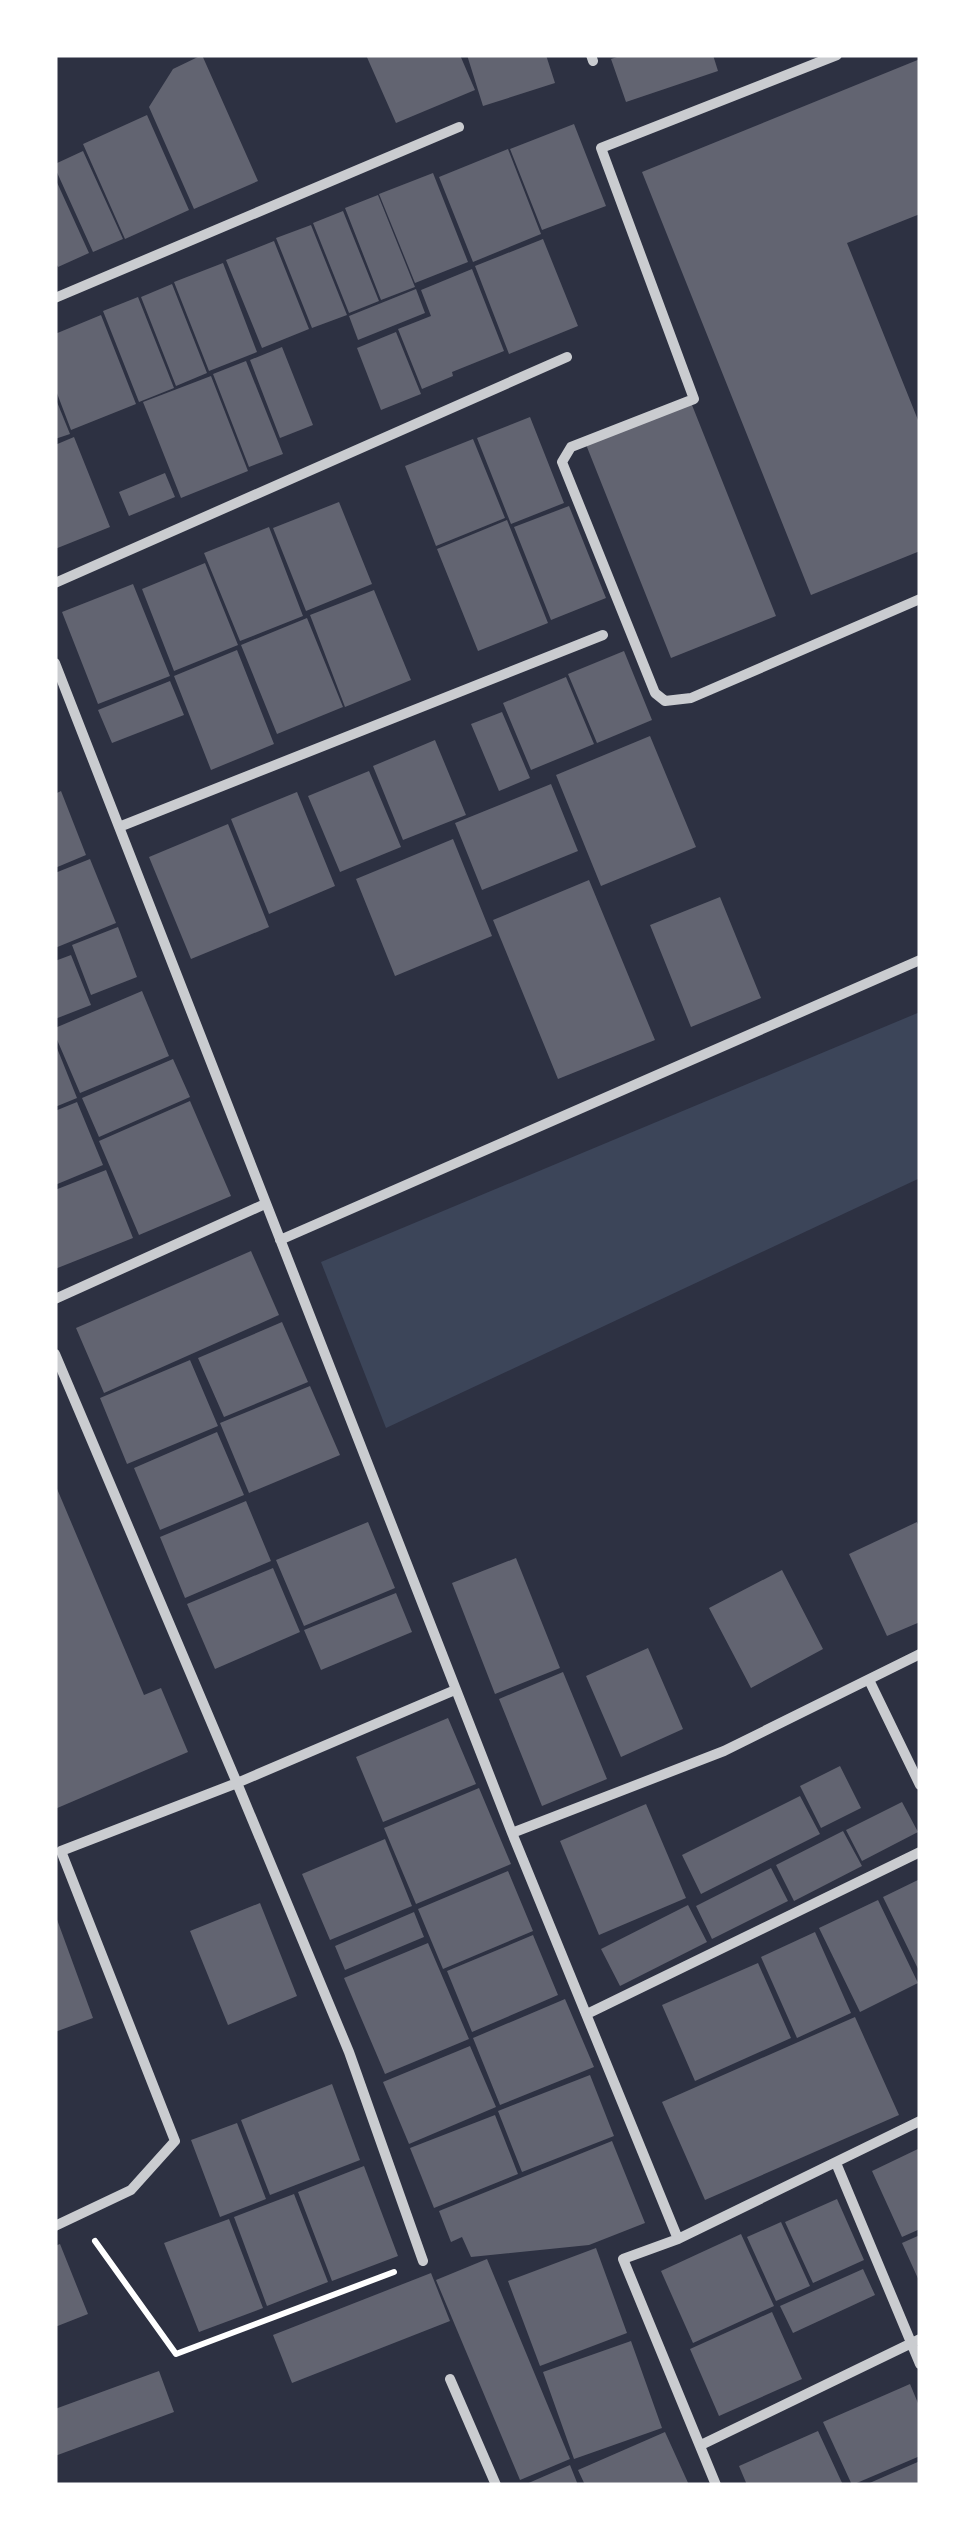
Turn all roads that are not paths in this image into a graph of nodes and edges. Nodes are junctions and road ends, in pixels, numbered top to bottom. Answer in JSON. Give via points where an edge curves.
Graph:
{"nodes":[{"id":1,"x":837,"y":55,"type":"edge"},
{"id":2,"x":460,"y":127,"type":"dead end"},
{"id":3,"x":55,"y":298,"type":"edge"},
{"id":4,"x":567,"y":357,"type":"dead end"},
{"id":5,"x":55,"y":584,"type":"edge"},
{"id":6,"x":920,"y":599,"type":"edge"},
{"id":7,"x":602,"y":635,"type":"dead end"},
{"id":8,"x":55,"y":663,"type":"edge"},
{"id":9,"x":119,"y":827,"type":"junction"},
{"id":10,"x":920,"y":960,"type":"edge"},
{"id":11,"x":265,"y":1204,"type":"junction"},
{"id":12,"x":280,"y":1240,"type":"junction"},
{"id":13,"x":55,"y":1299,"type":"edge"},
{"id":14,"x":55,"y":1354,"type":"edge"},
{"id":15,"x":920,"y":1654,"type":"edge"},
{"id":16,"x":870,"y":1680,"type":"junction"},
{"id":17,"x":455,"y":1690,"type":"junction"},
{"id":18,"x":237,"y":1783,"type":"junction"},
{"id":19,"x":920,"y":1785,"type":"edge"},
{"id":20,"x":512,"y":1833,"type":"junction"},
{"id":21,"x":58,"y":1852,"type":"edge"},
{"id":22,"x":920,"y":1852,"type":"edge"},
{"id":23,"x":587,"y":2014,"type":"junction"},
{"id":24,"x":920,"y":2121,"type":"edge"},
{"id":25,"x":836,"y":2162,"type":"junction"},
{"id":26,"x":55,"y":2226,"type":"edge"},
{"id":27,"x":678,"y":2239,"type":"junction"},
{"id":28,"x":423,"y":2261,"type":"road end"},
{"id":29,"x":916,"y":2341,"type":"edge"},
{"id":30,"x":920,"y":2364,"type":"edge"},
{"id":31,"x":450,"y":2379,"type":"dead end"},
{"id":32,"x":701,"y":2445,"type":"junction"},
{"id":33,"x":496,"y":2485,"type":"edge"},
{"id":34,"x":716,"y":2485,"type":"edge"}],
"edges":[{"from":1,"to":6,"type":"street","via":[[602,148],[694,400],[572,447],[562,462],[656,693],[665,701],[692,698]]},
{"from":2,"to":3,"type":"street"},
{"from":4,"to":5,"type":"street"},
{"from":7,"to":9,"type":"street"},
{"from":8,"to":9,"type":"street"},
{"from":9,"to":11,"type":"street"},
{"from":10,"to":12,"type":"street"},
{"from":11,"to":12,"type":"street"},
{"from":11,"to":13,"type":"street"},
{"from":12,"to":17,"type":"street"},
{"from":14,"to":18,"type":"street"},
{"from":15,"to":16,"type":"street"},
{"from":16,"to":19,"type":"street"},
{"from":16,"to":20,"type":"street","via":[[724,1751]]},
{"from":17,"to":18,"type":"street"},
{"from":17,"to":20,"type":"street"},
{"from":18,"to":21,"type":"street"},
{"from":18,"to":28,"type":"street","via":[[349,2052]]},
{"from":20,"to":23,"type":"street"},
{"from":21,"to":26,"type":"street","via":[[175,2141],[131,2190]]},
{"from":22,"to":23,"type":"street"},
{"from":23,"to":27,"type":"street"},
{"from":24,"to":25,"type":"street"},
{"from":25,"to":27,"type":"street"},
{"from":25,"to":29,"type":"street"},
{"from":27,"to":32,"type":"street","via":[[623,2260]]},
{"from":29,"to":30,"type":"street"},
{"from":29,"to":32,"type":"street"},
{"from":31,"to":33,"type":"street"},
{"from":32,"to":34,"type":"street"}]}
